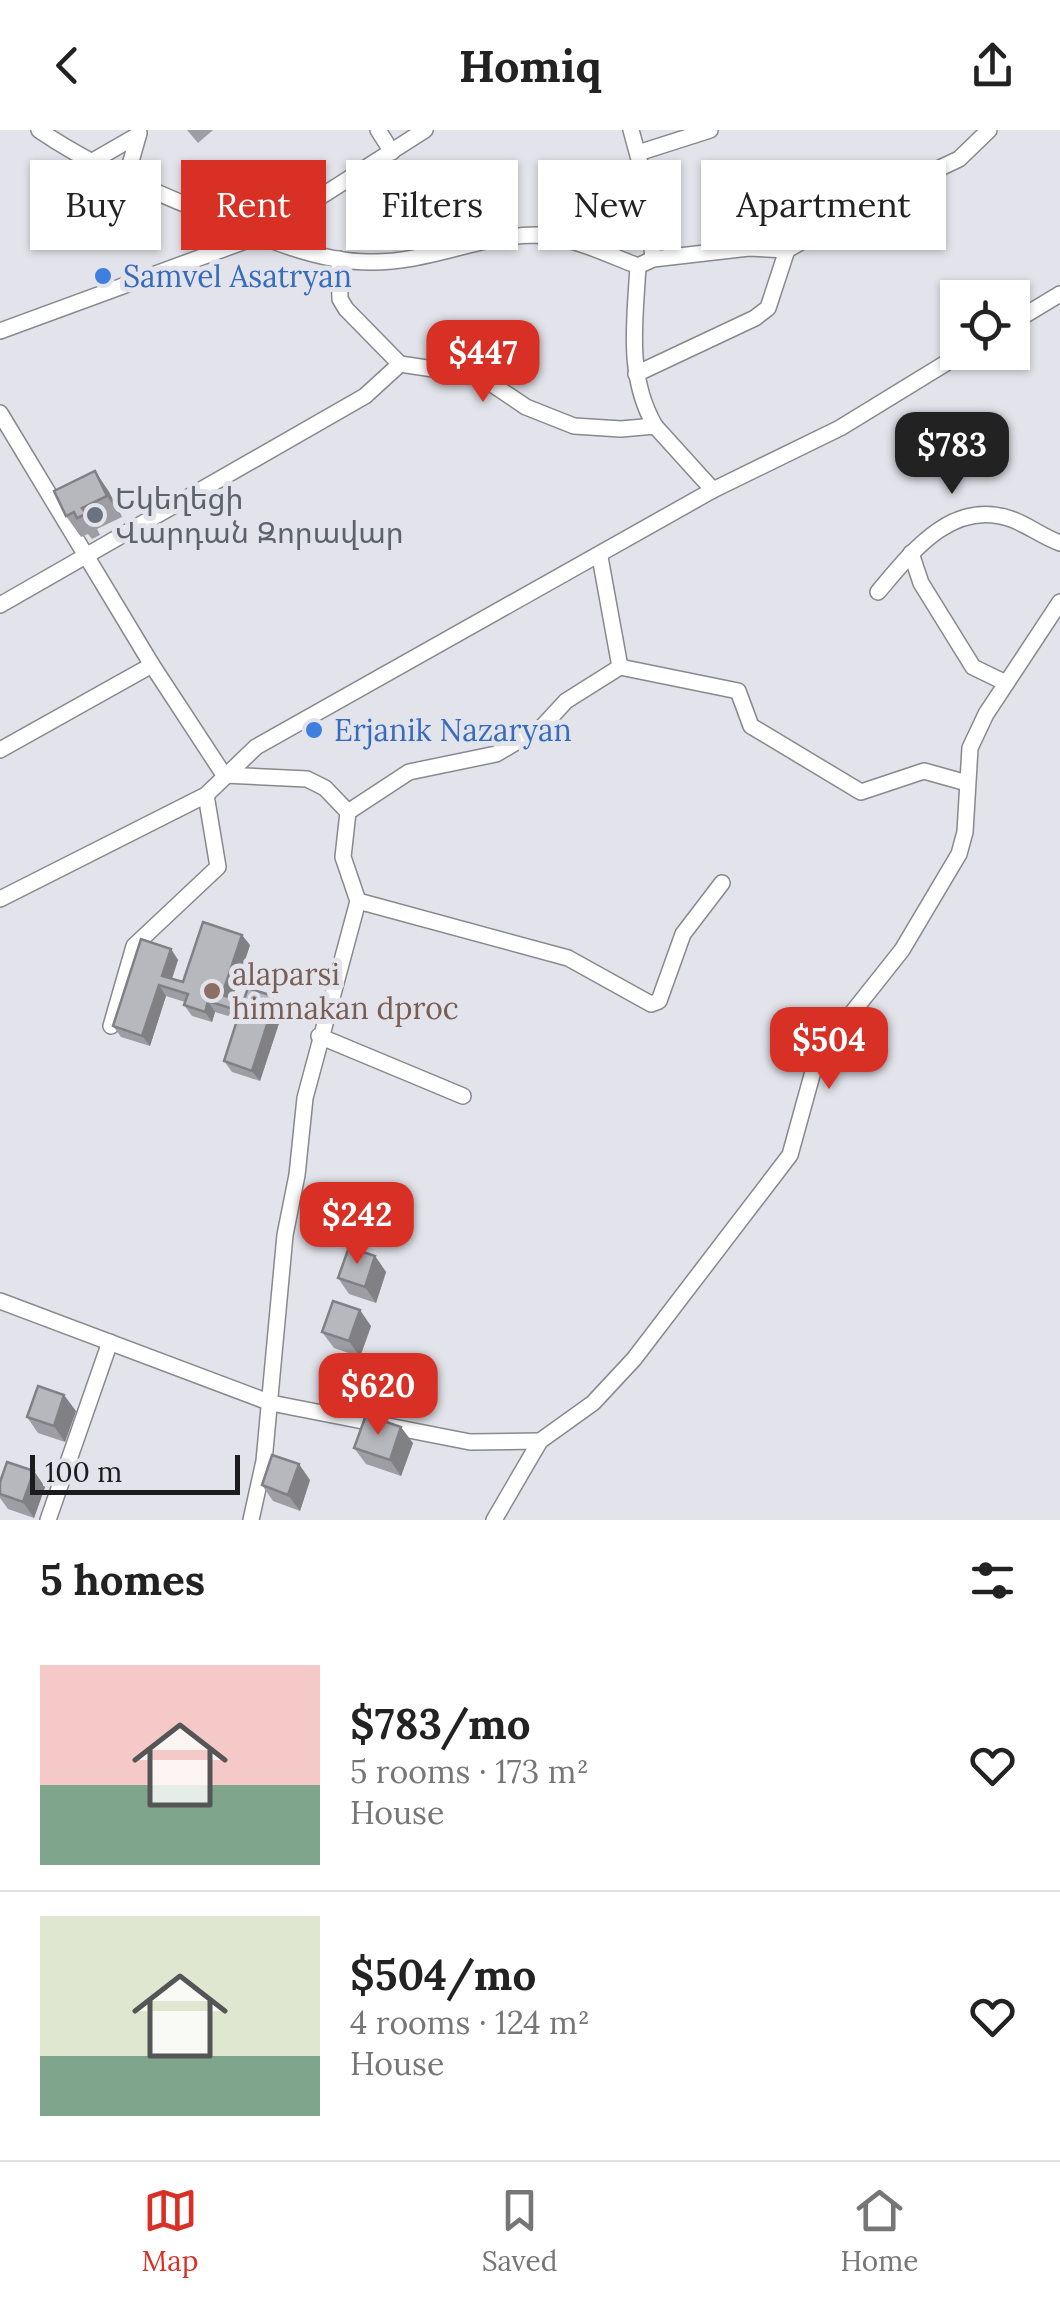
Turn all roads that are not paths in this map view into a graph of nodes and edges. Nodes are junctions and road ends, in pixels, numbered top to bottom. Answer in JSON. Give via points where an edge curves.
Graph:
{"nodes":[{"id":1,"x":39,"y":130,"type":"edge"},
{"id":2,"x":378,"y":130,"type":"edge"},
{"id":3,"x":425,"y":130,"type":"edge"},
{"id":4,"x":632,"y":130,"type":"edge"},
{"id":5,"x":710,"y":130,"type":"edge"},
{"id":6,"x":989,"y":130,"type":"edge"},
{"id":7,"x":139,"y":132,"type":"edge"},
{"id":8,"x":392,"y":152,"type":"junction"},
{"id":9,"x":638,"y":153,"type":"junction"},
{"id":10,"x":87,"y":160,"type":"edge"},
{"id":11,"x":93,"y":160,"type":"edge"},
{"id":12,"x":131,"y":160,"type":"edge"},
{"id":13,"x":946,"y":164,"type":"edge"},
{"id":14,"x":326,"y":194,"type":"edge"},
{"id":15,"x":221,"y":250,"type":"edge"},
{"id":16,"x":308,"y":250,"type":"edge"},
{"id":17,"x":735,"y":250,"type":"edge"},
{"id":18,"x":787,"y":250,"type":"edge"},
{"id":19,"x":339,"y":259,"type":"junction"},
{"id":20,"x":646,"y":263,"type":"junction"},
{"id":21,"x":1060,"y":294,"type":"edge"},
{"id":22,"x":1030,"y":312,"type":"edge"},
{"id":23,"x":0,"y":330,"type":"edge"},
{"id":24,"x":400,"y":364,"type":"junction"},
{"id":25,"x":940,"y":367,"type":"edge"},
{"id":26,"x":636,"y":374,"type":"junction"},
{"id":27,"x":0,"y":414,"type":"edge"},
{"id":28,"x":656,"y":426,"type":"junction"},
{"id":29,"x":714,"y":490,"type":"junction"},
{"id":30,"x":1060,"y":543,"type":"edge"},
{"id":31,"x":911,"y":552,"type":"junction"},
{"id":32,"x":85,"y":556,"type":"junction"},
{"id":33,"x":600,"y":557,"type":"junction"},
{"id":34,"x":878,"y":592,"type":"dead end"},
{"id":35,"x":1060,"y":602,"type":"edge"},
{"id":36,"x":0,"y":605,"type":"edge"},
{"id":37,"x":152,"y":665,"type":"junction"},
{"id":38,"x":620,"y":667,"type":"junction"},
{"id":39,"x":1006,"y":683,"type":"junction"},
{"id":40,"x":0,"y":750,"type":"edge"},
{"id":41,"x":224,"y":775,"type":"junction"},
{"id":42,"x":967,"y":784,"type":"junction"},
{"id":43,"x":206,"y":796,"type":"junction"},
{"id":44,"x":348,"y":812,"type":"junction"},
{"id":45,"x":722,"y":882,"type":"dead end"},
{"id":46,"x":0,"y":899,"type":"edge"},
{"id":47,"x":358,"y":901,"type":"junction"},
{"id":48,"x":111,"y":1026,"type":"edge"},
{"id":49,"x":320,"y":1036,"type":"junction"},
{"id":50,"x":463,"y":1096,"type":"dead end"},
{"id":51,"x":0,"y":1301,"type":"edge"},
{"id":52,"x":110,"y":1342,"type":"junction"},
{"id":53,"x":271,"y":1403,"type":"junction"},
{"id":54,"x":540,"y":1442,"type":"junction"},
{"id":55,"x":48,"y":1520,"type":"edge"},
{"id":56,"x":252,"y":1520,"type":"edge"},
{"id":57,"x":494,"y":1520,"type":"edge"}],
"edges":[{"from":1,"to":10,"type":"street"},
{"from":2,"to":8,"type":"street"},
{"from":3,"to":8,"type":"street"},
{"from":4,"to":9,"type":"street"},
{"from":5,"to":9,"type":"street"},
{"from":6,"to":13,"type":"street"},
{"from":7,"to":11,"type":"street"},
{"from":7,"to":12,"type":"street"},
{"from":8,"to":14,"type":"street"},
{"from":9,"to":20,"type":"street","via":[[646,185]]},
{"from":15,"to":23,"type":"street"},
{"from":16,"to":19,"type":"street"},
{"from":17,"to":20,"type":"street"},
{"from":18,"to":26,"type":"street","via":[[768,308]]},
{"from":19,"to":20,"type":"street","via":[[402,260],[536,236]]},
{"from":19,"to":24,"type":"street","via":[[340,300]]},
{"from":20,"to":26,"type":"street"},
{"from":21,"to":22,"type":"street"},
{"from":24,"to":28,"type":"street","via":[[480,376],[526,407],[574,426]]},
{"from":24,"to":32,"type":"street","via":[[366,396]]},
{"from":25,"to":29,"type":"street","via":[[840,428]]},
{"from":26,"to":28,"type":"street"},
{"from":27,"to":32,"type":"street"},
{"from":28,"to":29,"type":"street"},
{"from":29,"to":33,"type":"street"},
{"from":30,"to":31,"type":"street","via":[[1012,520],[970,515],[947,523]]},
{"from":31,"to":34,"type":"street"},
{"from":31,"to":39,"type":"street","via":[[920,583],[973,667]]},
{"from":32,"to":36,"type":"street"},
{"from":32,"to":37,"type":"street"},
{"from":33,"to":38,"type":"street"},
{"from":33,"to":41,"type":"street","via":[[256,747]]},
{"from":35,"to":39,"type":"street"},
{"from":37,"to":40,"type":"street"},
{"from":37,"to":41,"type":"street"},
{"from":38,"to":42,"type":"street","via":[[738,691],[752,726],[861,792],[924,771]]},
{"from":38,"to":44,"type":"street","via":[[496,754],[408,772]]},
{"from":39,"to":42,"type":"street","via":[[970,748]]},
{"from":41,"to":43,"type":"street"},
{"from":41,"to":44,"type":"street","via":[[306,779],[326,788]]},
{"from":42,"to":54,"type":"street","via":[[958,854],[902,950],[817,1057],[790,1155],[634,1360],[593,1403]]},
{"from":43,"to":46,"type":"street"},
{"from":43,"to":48,"type":"street","via":[[218,867],[134,946]]},
{"from":44,"to":47,"type":"street","via":[[343,857]]},
{"from":45,"to":47,"type":"street","via":[[683,934],[659,1001],[650,1004],[568,958]]},
{"from":47,"to":49,"type":"street"},
{"from":49,"to":50,"type":"street"},
{"from":49,"to":53,"type":"street","via":[[285,1235]]},
{"from":51,"to":52,"type":"street"},
{"from":52,"to":53,"type":"street"},
{"from":52,"to":55,"type":"street"},
{"from":53,"to":54,"type":"street","via":[[470,1442]]},
{"from":53,"to":56,"type":"street"},
{"from":54,"to":57,"type":"street"}]}
